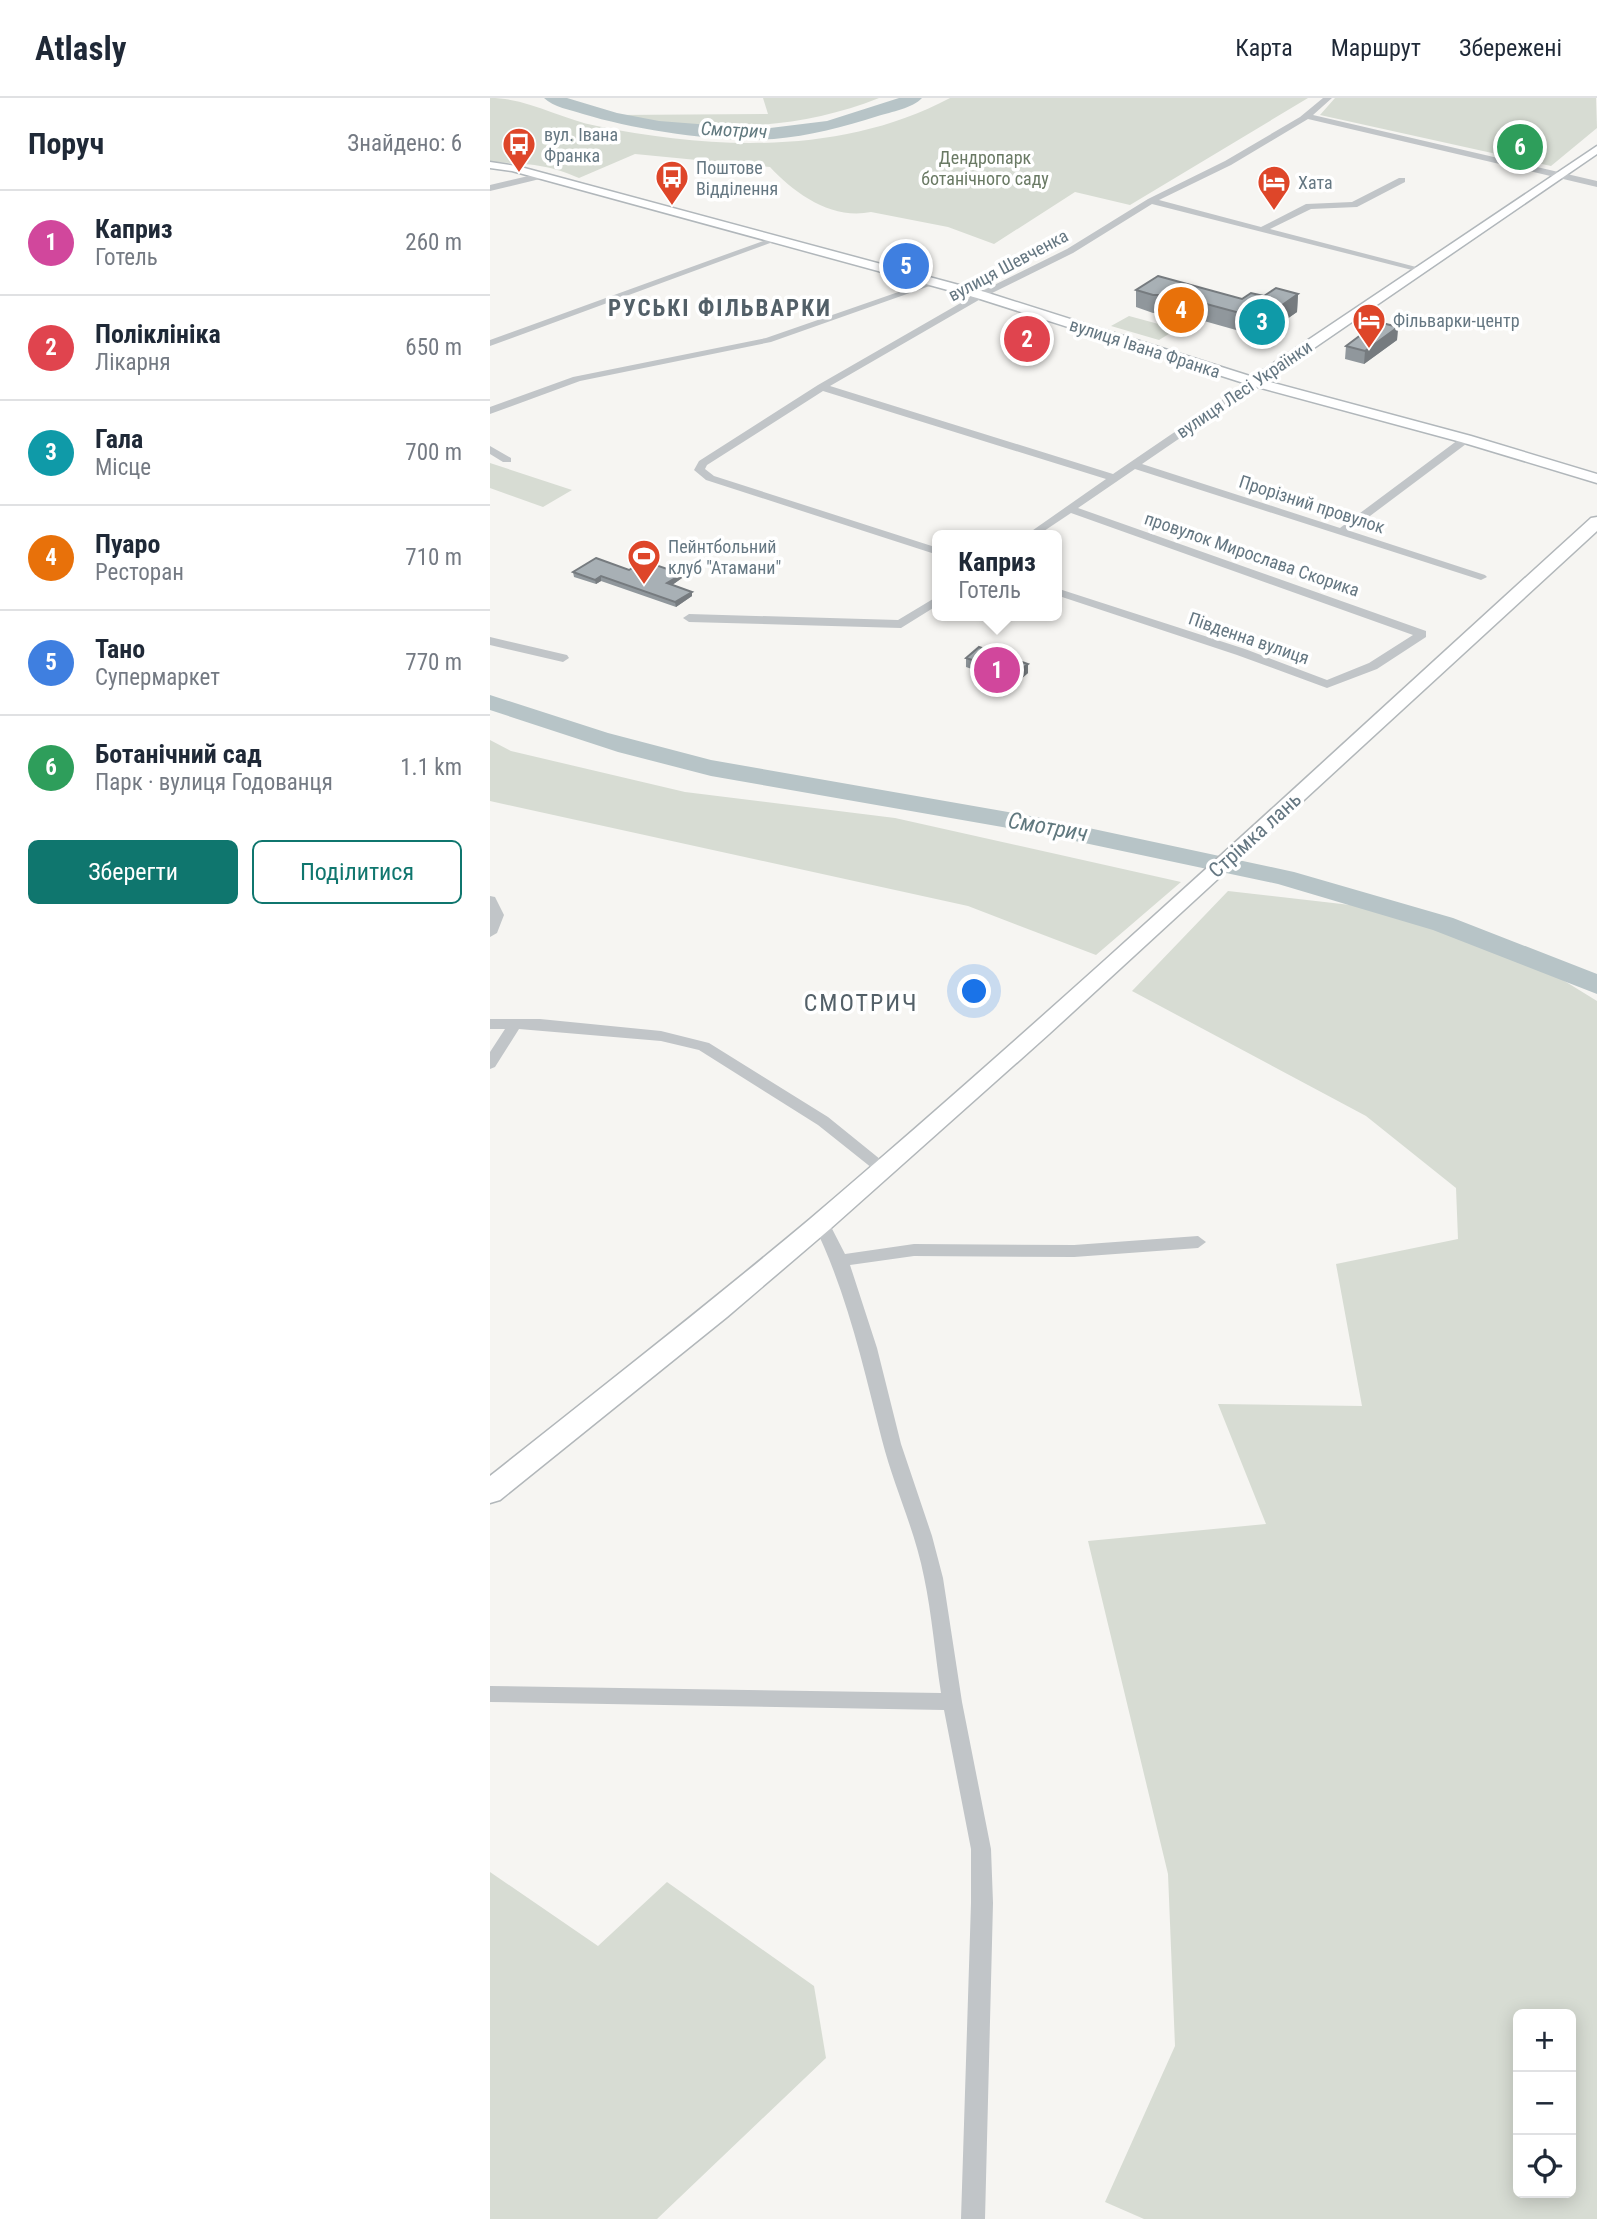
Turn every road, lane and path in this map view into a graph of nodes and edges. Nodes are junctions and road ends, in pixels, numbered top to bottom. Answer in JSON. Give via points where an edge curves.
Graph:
{"nodes":[{"id":1,"x":1328,"y":98,"type":"edge"},
{"id":2,"x":1308,"y":116,"type":"junction"},
{"id":3,"x":1597,"y":149,"type":"edge"},
{"id":4,"x":490,"y":165,"type":"edge"},
{"id":5,"x":1558,"y":175,"type":"junction"},
{"id":6,"x":541,"y":176,"type":"junction"},
{"id":7,"x":1402,"y":180,"type":"dead end"},
{"id":8,"x":1597,"y":184,"type":"edge"},
{"id":9,"x":490,"y":188,"type":"edge"},
{"id":10,"x":1151,"y":201,"type":"junction"},
{"id":11,"x":1263,"y":229,"type":"junction"},
{"id":12,"x":777,"y":239,"type":"junction"},
{"id":13,"x":1417,"y":270,"type":"junction"},
{"id":14,"x":933,"y":283,"type":"junction"},
{"id":15,"x":981,"y":295,"type":"junction"},
{"id":16,"x":490,"y":343,"type":"edge"},
{"id":17,"x":1255,"y":382,"type":"junction"},
{"id":18,"x":822,"y":387,"type":"junction"},
{"id":19,"x":490,"y":411,"type":"edge"},
{"id":20,"x":1466,"y":439,"type":"junction"},
{"id":21,"x":490,"y":449,"type":"edge"},
{"id":22,"x":507,"y":460,"type":"dead end"},
{"id":23,"x":1132,"y":464,"type":"junction"},
{"id":24,"x":1113,"y":478,"type":"junction"},
{"id":25,"x":1597,"y":479,"type":"edge"},
{"id":26,"x":1070,"y":509,"type":"junction"},
{"id":27,"x":1597,"y":522,"type":"edge"},
{"id":28,"x":1038,"y":530,"type":"edge"},
{"id":29,"x":1343,"y":531,"type":"junction"},
{"id":30,"x":932,"y":550,"type":"edge"},
{"id":31,"x":1482,"y":577,"type":"dead end"},
{"id":32,"x":1062,"y":593,"type":"edge"},
{"id":33,"x":932,"y":602,"type":"edge"},
{"id":34,"x":689,"y":618,"type":"dead end"},
{"id":35,"x":1422,"y":634,"type":"joint"},
{"id":36,"x":490,"y":641,"type":"edge"},
{"id":37,"x":563,"y":658,"type":"dead end"},
{"id":38,"x":490,"y":900,"type":"edge"},
{"id":39,"x":490,"y":933,"type":"edge"},
{"id":40,"x":490,"y":1024,"type":"edge"},
{"id":41,"x":514,"y":1024,"type":"junction"},
{"id":42,"x":490,"y":1063,"type":"edge"},
{"id":43,"x":883,"y":1168,"type":"junction"},
{"id":44,"x":821,"y":1223,"type":"junction"},
{"id":45,"x":1198,"y":1242,"type":"dead end"},
{"id":46,"x":840,"y":1261,"type":"junction"},
{"id":47,"x":490,"y":1492,"type":"edge"},
{"id":48,"x":490,"y":1694,"type":"edge"},
{"id":49,"x":952,"y":1702,"type":"junction"},
{"id":50,"x":973,"y":2219,"type":"edge"}],
"edges":[{"from":1,"to":2,"type":"street","name":"вулиця Шевченка"},
{"from":2,"to":5,"type":"street"},
{"from":2,"to":10,"type":"street","name":"вулиця Шевченка"},
{"from":3,"to":5,"type":"street","name":"вулиця Лесі Українки"},
{"from":4,"to":6,"type":"street","name":"вулиця Івана Франка"},
{"from":5,"to":8,"type":"street"},
{"from":5,"to":13,"type":"street","name":"вулиця Лесі Українки"},
{"from":6,"to":9,"type":"street"},
{"from":6,"to":12,"type":"street","name":"вулиця Івана Франка"},
{"from":7,"to":11,"type":"street","via":[[1354,205],[1310,206]]},
{"from":10,"to":11,"type":"street"},
{"from":10,"to":15,"type":"street","name":"вулиця Шевченка","via":[[1070,251]]},
{"from":11,"to":13,"type":"street"},
{"from":12,"to":14,"type":"street","name":"вулиця Івана Франка"},
{"from":12,"to":16,"type":"street"},
{"from":13,"to":17,"type":"street","name":"вулиця Лесі Українки"},
{"from":14,"to":15,"type":"street","name":"вулиця Івана Франка"},
{"from":14,"to":19,"type":"street","via":[[768,340],[577,379]]},
{"from":15,"to":17,"type":"street","name":"вулиця Івана Франка"},
{"from":15,"to":18,"type":"street","name":"вулиця Шевченка"},
{"from":17,"to":20,"type":"street","name":"вулиця Івана Франка"},
{"from":17,"to":23,"type":"street","name":"вулиця Лесі Українки"},
{"from":18,"to":24,"type":"street"},
{"from":18,"to":30,"type":"street","name":"вулиця Шевченка","via":[[703,463],[699,470],[710,478]]},
{"from":20,"to":25,"type":"street","name":"вулиця Івана Франка"},
{"from":20,"to":29,"type":"street"},
{"from":21,"to":22,"type":"street"},
{"from":23,"to":24,"type":"street","name":"вулиця Лесі Українки"},
{"from":23,"to":29,"type":"street","name":"Прорізний провулок"},
{"from":24,"to":26,"type":"street","name":"вулиця Лесі Українки"},
{"from":26,"to":28,"type":"street","name":"вулиця Лесі Українки"},
{"from":26,"to":35,"type":"street","name":"провулок Мирослава Скорика"},
{"from":27,"to":43,"type":"main road","name":"Стрімка лань"},
{"from":29,"to":31,"type":"street","name":"Прорізний провулок"},
{"from":32,"to":35,"type":"street","name":"Південна вулиця","via":[[1326,684],[1373,666]]},
{"from":33,"to":34,"type":"street","via":[[901,624]]},
{"from":36,"to":37,"type":"street"},
{"from":38,"to":39,"type":"street","via":[[497,915]]},
{"from":40,"to":41,"type":"street"},
{"from":41,"to":42,"type":"street"},
{"from":41,"to":43,"type":"street","via":[[662,1036],[704,1046],[823,1121]]},
{"from":43,"to":44,"type":"main road","name":"Стрімка лань"},
{"from":44,"to":46,"type":"street"},
{"from":44,"to":47,"type":"main road","name":"Стрімка лань"},
{"from":45,"to":46,"type":"street","via":[[1074,1251],[914,1250]]},
{"from":46,"to":49,"type":"street","via":[[934,1578]]},
{"from":48,"to":49,"type":"street"},
{"from":49,"to":50,"type":"street","via":[[981,1849]]}]}
